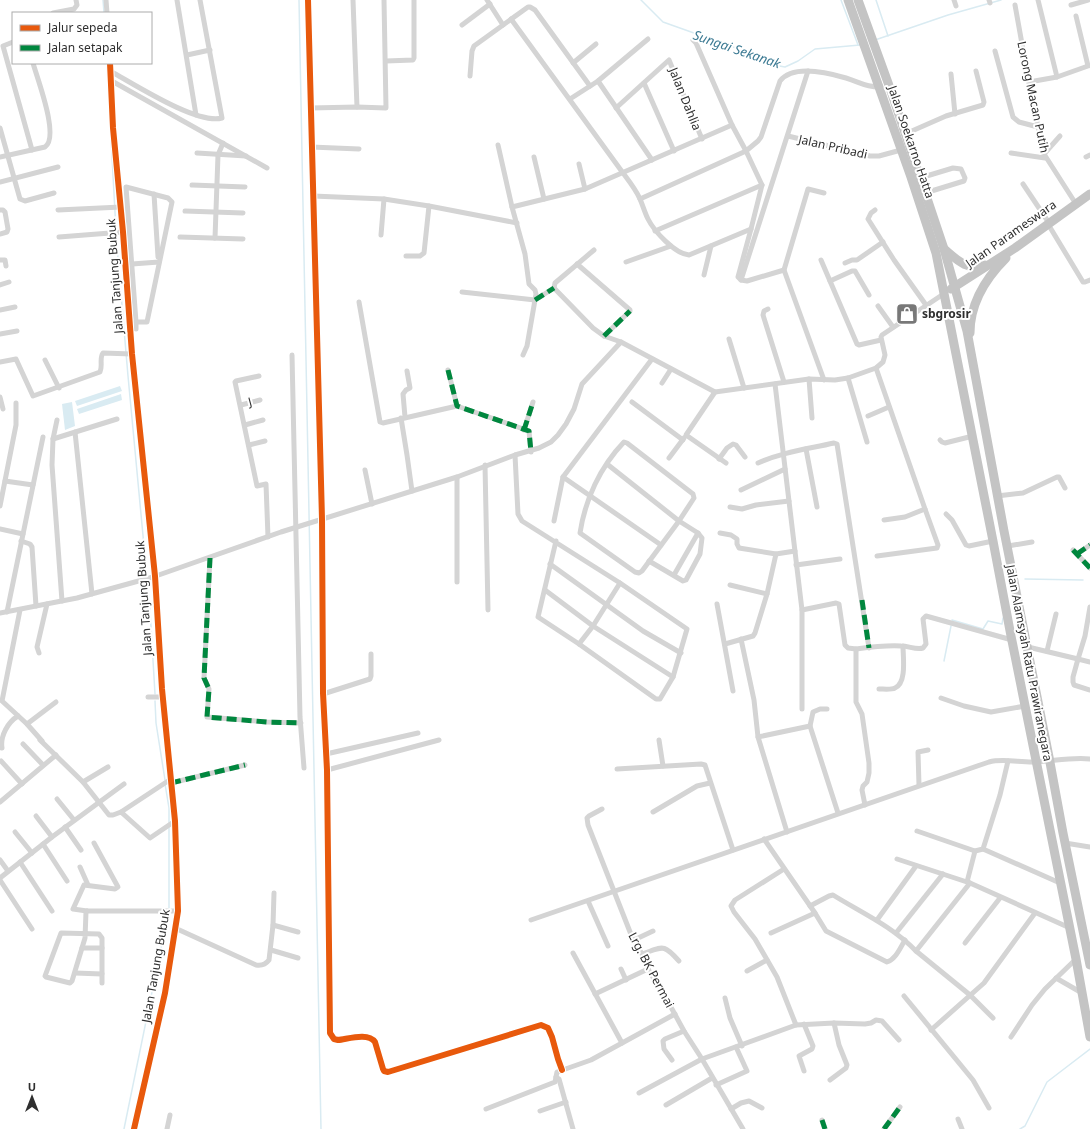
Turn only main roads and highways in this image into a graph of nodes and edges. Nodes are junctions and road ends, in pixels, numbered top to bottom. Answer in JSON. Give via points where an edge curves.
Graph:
{"nodes":[{"id":1,"x":848,"y":0,"type":"edge"},
{"id":2,"x":858,"y":0,"type":"edge"},
{"id":3,"x":867,"y":39,"type":"junction"},
{"id":4,"x":871,"y":51,"type":"junction"},
{"id":5,"x":1090,"y":194,"type":"edge"},
{"id":6,"x":1015,"y":248,"type":"junction"},
{"id":7,"x":944,"y":249,"type":"junction"},
{"id":8,"x":994,"y":261,"type":"junction"},
{"id":9,"x":955,"y":287,"type":"junction"},
{"id":10,"x":944,"y":293,"type":"junction"},
{"id":11,"x":969,"y":345,"type":"junction"},
{"id":12,"x":961,"y":376,"type":"junction"},
{"id":13,"x":1090,"y":965,"type":"edge"},
{"id":14,"x":1090,"y":1038,"type":"edge"}],
"edges":[{"from":1,"to":3,"type":"highway","name":"Jalan Soekarno Hatta"},
{"from":2,"to":3,"type":"highway","name":"Jalan Soekarno Hatta"},
{"from":3,"to":4,"type":"highway","name":"Jalan Soekarno Hatta"},
{"from":4,"to":7,"type":"highway","name":"Jalan Soekarno Hatta","via":[[891,91]]},
{"from":4,"to":10,"type":"highway","name":"Jalan Soekarno Hatta","via":[[879,87],[936,253]]},
{"from":5,"to":6,"type":"highway","name":"Jalan Parameswara"},
{"from":6,"to":8,"type":"highway","name":"Jalan Parameswara"},
{"from":6,"to":11,"type":"highway","via":[[985,284],[974,307]]},
{"from":7,"to":8,"type":"highway","via":[[957,261],[974,267]]},
{"from":7,"to":9,"type":"highway","name":"Jalan Soekarno Hatta"},
{"from":8,"to":9,"type":"highway","name":"Jalan Parameswara"},
{"from":9,"to":10,"type":"highway","name":"Jalan Parameswara"},
{"from":9,"to":11,"type":"highway","name":"Jalan Alamsyah Ratu Prawiranegara"},
{"from":9,"to":12,"type":"highway","via":[[952,302],[963,357]]},
{"from":10,"to":12,"type":"highway","name":"Jalan Alamsyah Ratu Prawiranegara"},
{"from":11,"to":13,"type":"highway","name":"Jalan Alamsyah Ratu Prawiranegara"},
{"from":12,"to":14,"type":"highway","name":"Jalan Alamsyah Ratu Prawiranegara"}]}
